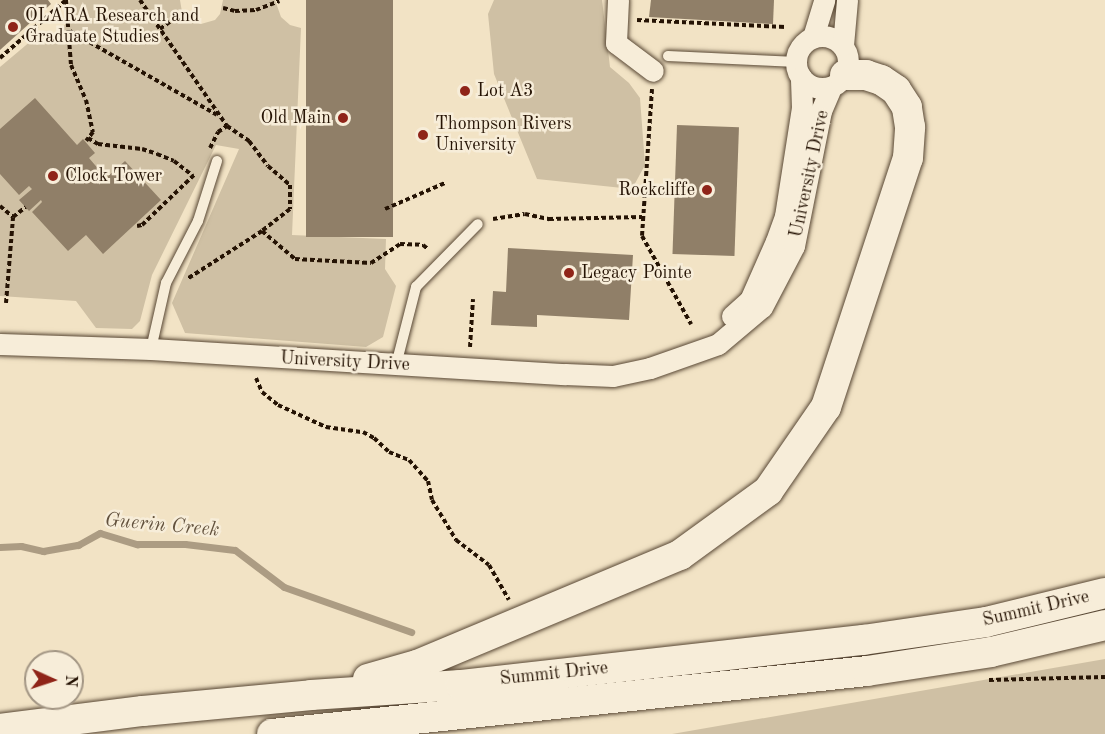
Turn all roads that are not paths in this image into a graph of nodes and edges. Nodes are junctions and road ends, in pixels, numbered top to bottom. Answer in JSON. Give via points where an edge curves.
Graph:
{"nodes":[{"id":1,"x":824,"y":0,"type":"edge"},
{"id":2,"x":847,"y":0,"type":"edge"},
{"id":3,"x":617,"y":9,"type":"edge"},
{"id":4,"x":813,"y":37,"type":"junction"},
{"id":5,"x":843,"y":45,"type":"junction"},
{"id":6,"x":668,"y":56,"type":"dead end"},
{"id":7,"x":799,"y":69,"type":"junction"},
{"id":8,"x":653,"y":71,"type":"road end"},
{"id":9,"x":838,"y":81,"type":"junction"},
{"id":10,"x":212,"y":157,"type":"road end"},
{"id":11,"x":478,"y":224,"type":"road end"},
{"id":12,"x":0,"y":344,"type":"edge"},
{"id":13,"x":151,"y":349,"type":"junction"},
{"id":14,"x":687,"y":356,"type":"junction"},
{"id":15,"x":396,"y":365,"type":"junction"},
{"id":16,"x":1105,"y":593,"type":"edge"},
{"id":17,"x":1105,"y":625,"type":"edge"},
{"id":18,"x":311,"y":695,"type":"junction"},
{"id":19,"x":0,"y":729,"type":"edge"},
{"id":20,"x":272,"y":734,"type":"edge"}],
"edges":[{"from":1,"to":4,"type":"street"},
{"from":2,"to":5,"type":"street"},
{"from":3,"to":8,"type":"street","via":[[616,43]]},
{"from":4,"to":5,"type":"street","via":[[829,36]]},
{"from":4,"to":7,"type":"street","via":[[800,47]]},
{"from":5,"to":9,"type":"street","via":[[849,60]]},
{"from":6,"to":7,"type":"lane"},
{"from":7,"to":9,"type":"street","via":[[815,87]]},
{"from":7,"to":14,"type":"street","name":"University Drive","via":[[802,108],[785,216],[776,241],[750,300]]},
{"from":9,"to":14,"type":"street","name":"University Drive","via":[[821,111],[799,227],[783,272],[762,307],[718,344]]},
{"from":9,"to":18,"type":"main road","via":[[866,75],[896,90],[907,107],[908,158],[826,407],[768,491],[680,555],[417,664]]},
{"from":10,"to":13,"type":"lane","via":[[198,221],[166,283]]},
{"from":11,"to":15,"type":"lane","via":[[416,287]]},
{"from":12,"to":13,"type":"street","name":"University Drive"},
{"from":13,"to":15,"type":"street","name":"University Drive"},
{"from":14,"to":15,"type":"street","name":"University Drive","via":[[650,369],[613,375]]},
{"from":16,"to":18,"type":"main road","name":"Summit Drive","via":[[986,622],[863,640],[461,685]]},
{"from":17,"to":20,"type":"main road","name":"Summit Drive","via":[[991,652],[867,671]]},
{"from":18,"to":19,"type":"main road","name":"Summit Drive"}]}
